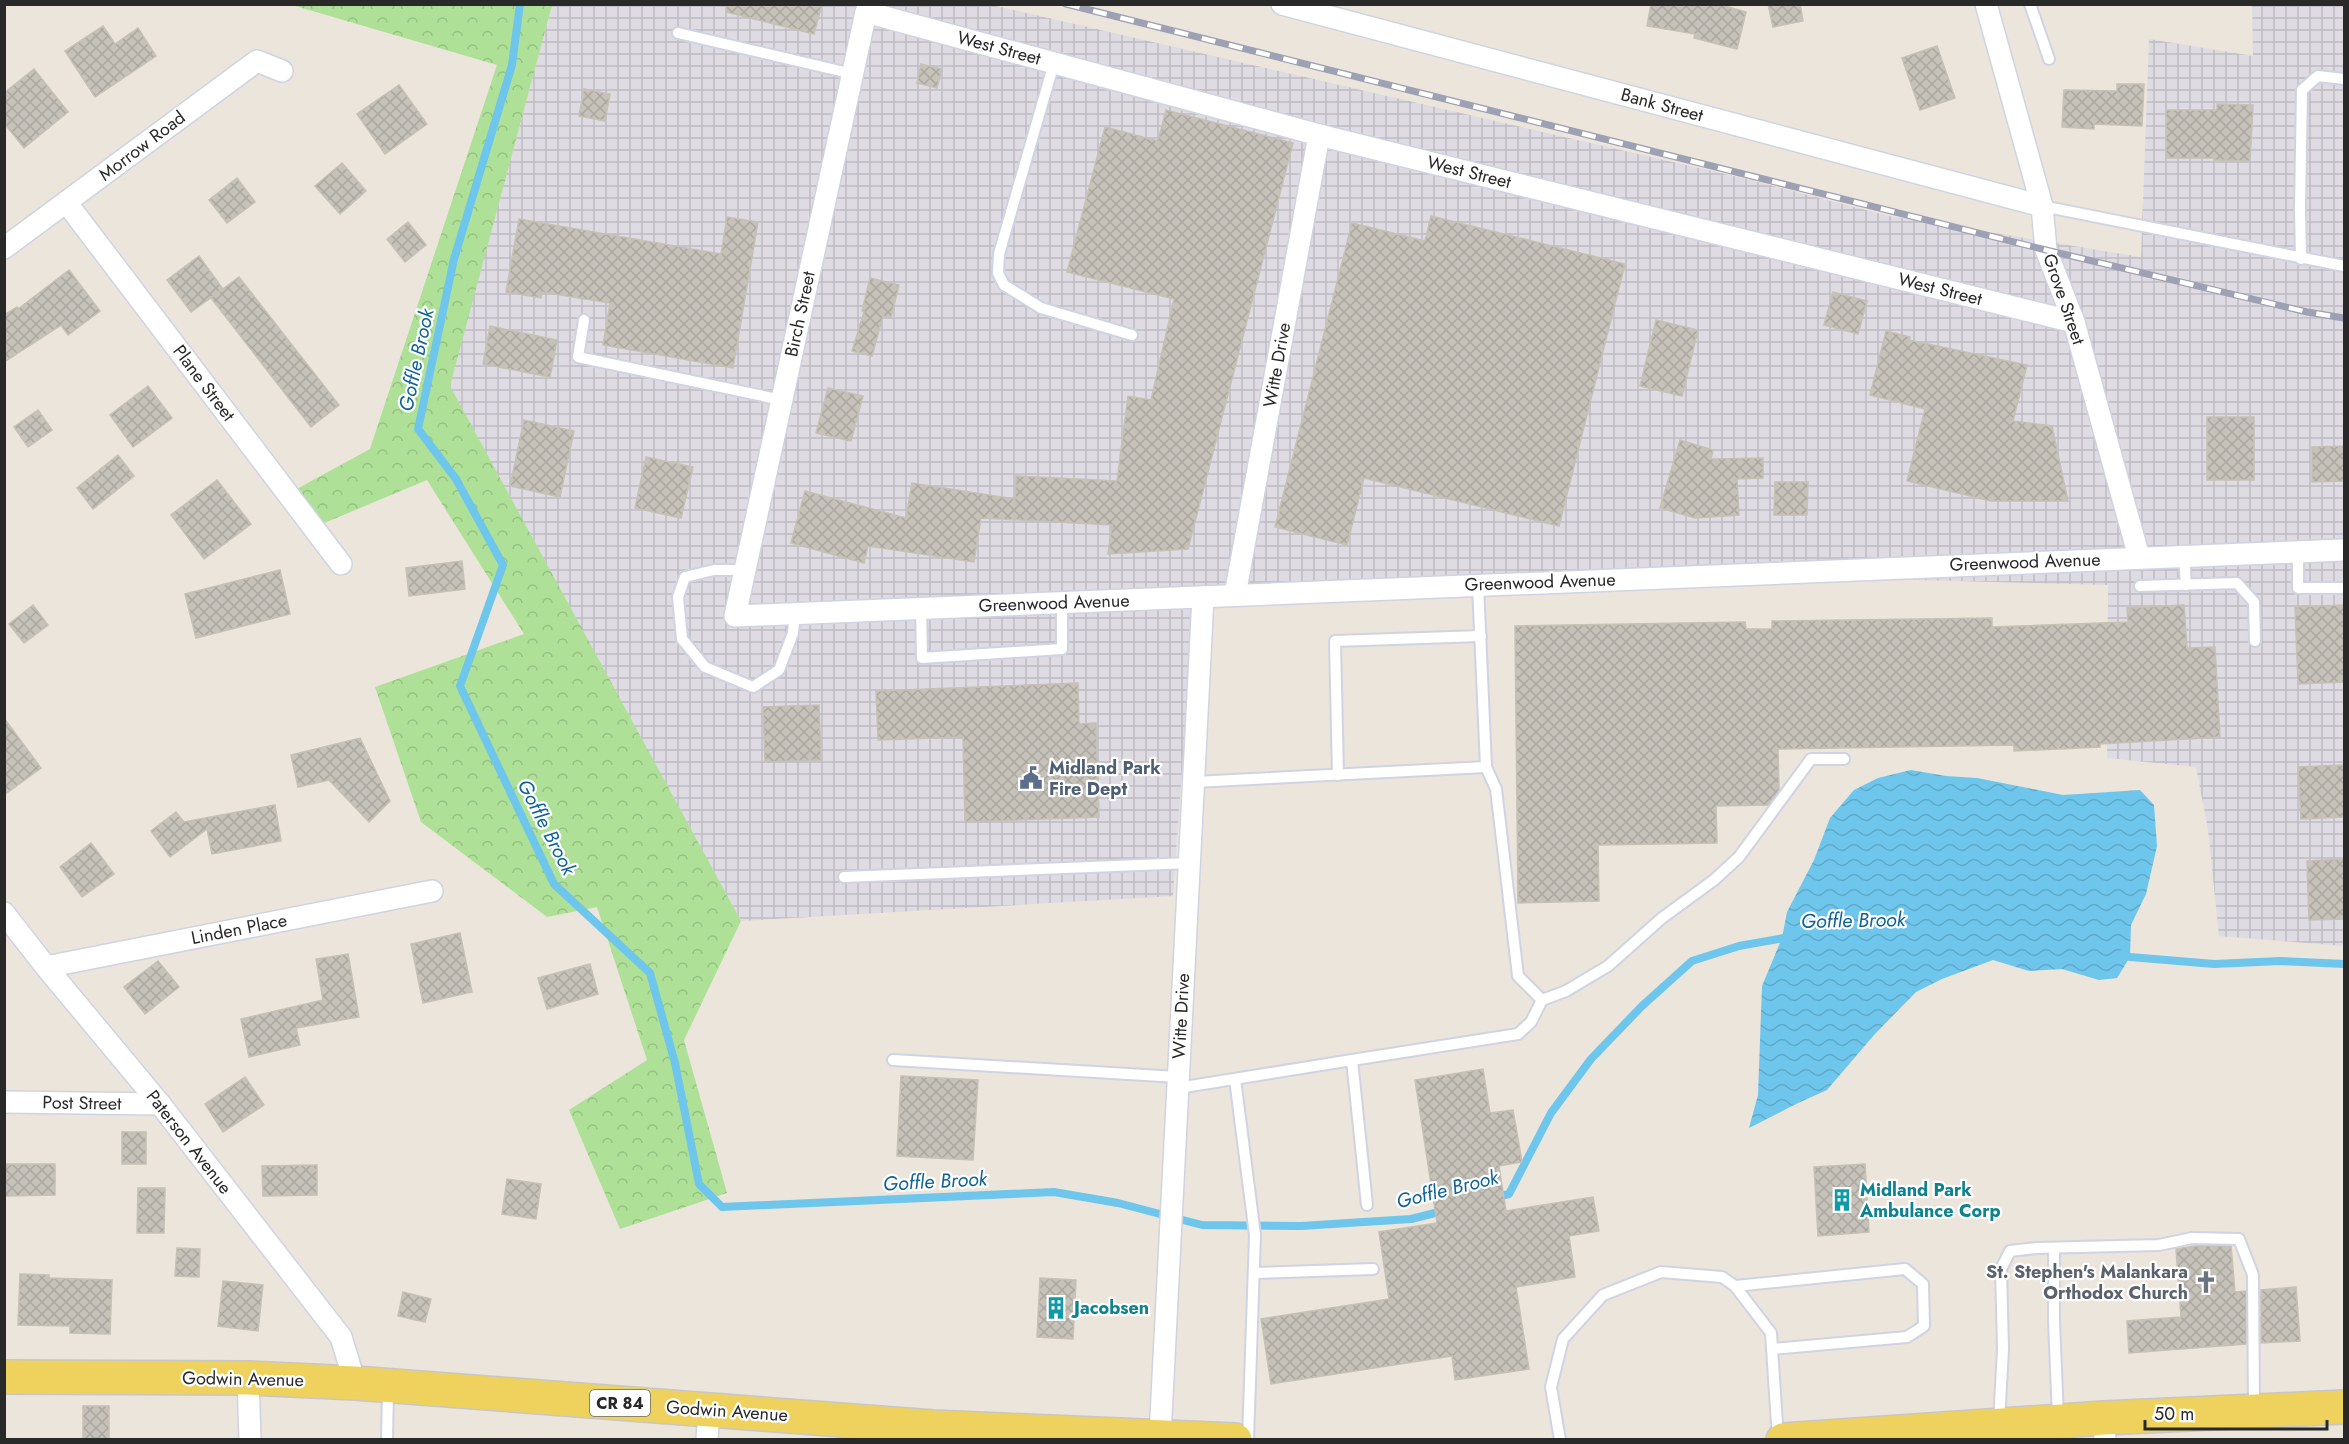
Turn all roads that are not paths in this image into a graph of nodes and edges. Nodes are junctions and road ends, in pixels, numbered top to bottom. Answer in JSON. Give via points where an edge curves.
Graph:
{"nodes":[{"id":1,"x":1282,"y":4,"type":"edge"},
{"id":2,"x":1986,"y":4,"type":"edge"},
{"id":3,"x":2030,"y":4,"type":"edge"},
{"id":4,"x":866,"y":12,"type":"joint"},
{"id":5,"x":678,"y":33,"type":"dead end"},
{"id":6,"x":2049,"y":59,"type":"dead end"},
{"id":7,"x":1054,"y":63,"type":"junction"},
{"id":8,"x":282,"y":71,"type":"dead end"},
{"id":9,"x":853,"y":74,"type":"junction"},
{"id":10,"x":2344,"y":79,"type":"edge"},
{"id":11,"x":1319,"y":135,"type":"junction"},
{"id":12,"x":66,"y":202,"type":"junction"},
{"id":13,"x":2042,"y":206,"type":"junction"},
{"id":14,"x":4,"y":248,"type":"edge"},
{"id":15,"x":2301,"y":259,"type":"junction"},
{"id":16,"x":2344,"y":266,"type":"edge"},
{"id":17,"x":584,"y":320,"type":"dead end"},
{"id":18,"x":2074,"y":322,"type":"junction"},
{"id":19,"x":1132,"y":335,"type":"dead end"},
{"id":20,"x":782,"y":400,"type":"junction"},
{"id":21,"x":2344,"y":550,"type":"edge"},
{"id":22,"x":2298,"y":552,"type":"junction"},
{"id":23,"x":2184,"y":556,"type":"junction"},
{"id":24,"x":2139,"y":557,"type":"junction"},
{"id":25,"x":341,"y":564,"type":"dead end"},
{"id":26,"x":745,"y":570,"type":"junction"},
{"id":27,"x":1478,"y":585,"type":"junction"},
{"id":28,"x":2186,"y":585,"type":"junction"},
{"id":29,"x":2140,"y":586,"type":"dead end"},
{"id":30,"x":2344,"y":588,"type":"edge"},
{"id":31,"x":1235,"y":595,"type":"junction"},
{"id":32,"x":1203,"y":597,"type":"junction"},
{"id":33,"x":1062,"y":602,"type":"junction"},
{"id":34,"x":921,"y":608,"type":"junction"},
{"id":35,"x":795,"y":613,"type":"junction"},
{"id":36,"x":735,"y":616,"type":"joint"},
{"id":37,"x":1481,"y":636,"type":"junction"},
{"id":38,"x":2255,"y":641,"type":"dead end"},
{"id":39,"x":1844,"y":759,"type":"dead end"},
{"id":40,"x":1486,"y":767,"type":"junction"},
{"id":41,"x":1338,"y":775,"type":"junction"},
{"id":42,"x":1194,"y":782,"type":"junction"},
{"id":43,"x":1190,"y":863,"type":"junction"},
{"id":44,"x":844,"y":877,"type":"dead end"},
{"id":45,"x":432,"y":891,"type":"dead end"},
{"id":46,"x":4,"y":913,"type":"edge"},
{"id":47,"x":46,"y":967,"type":"junction"},
{"id":48,"x":1542,"y":1000,"type":"junction"},
{"id":49,"x":893,"y":1060,"type":"dead end"},
{"id":50,"x":1352,"y":1060,"type":"junction"},
{"id":51,"x":1235,"y":1079,"type":"junction"},
{"id":52,"x":1178,"y":1083,"type":"junction"},
{"id":53,"x":4,"y":1102,"type":"edge"},
{"id":54,"x":160,"y":1104,"type":"junction"},
{"id":55,"x":1367,"y":1205,"type":"dead end"},
{"id":56,"x":2055,"y":1248,"type":"junction"},
{"id":57,"x":1373,"y":1269,"type":"dead end"},
{"id":58,"x":1254,"y":1273,"type":"junction"},
{"id":59,"x":1735,"y":1287,"type":"junction"},
{"id":60,"x":1773,"y":1350,"type":"junction"},
{"id":61,"x":4,"y":1377,"type":"edge"},
{"id":62,"x":248,"y":1378,"type":"junction"},
{"id":63,"x":355,"y":1383,"type":"junction"},
{"id":64,"x":388,"y":1385,"type":"junction"},
{"id":65,"x":2344,"y":1407,"type":"edge"},
{"id":66,"x":2254,"y":1411,"type":"junction"},
{"id":67,"x":2058,"y":1421,"type":"junction"},
{"id":68,"x":708,"y":1424,"type":"edge"},
{"id":69,"x":1999,"y":1425,"type":"junction"},
{"id":70,"x":2105,"y":1429,"type":"edge"},
{"id":71,"x":935,"y":1433,"type":"edge"},
{"id":72,"x":1150,"y":1437,"type":"edge"},
{"id":73,"x":250,"y":1440,"type":"edge"},
{"id":74,"x":387,"y":1440,"type":"edge"},
{"id":75,"x":1234,"y":1440,"type":"edge"},
{"id":76,"x":1248,"y":1440,"type":"edge"},
{"id":77,"x":1560,"y":1440,"type":"edge"},
{"id":78,"x":1780,"y":1440,"type":"edge"}],
"edges":[{"from":1,"to":13,"type":"street","name":"Bank Street"},
{"from":2,"to":13,"type":"street","name":"Grove Street"},
{"from":3,"to":6,"type":"lane"},
{"from":4,"to":7,"type":"street","name":"West Street"},
{"from":4,"to":9,"type":"street","name":"Birch Street"},
{"from":5,"to":9,"type":"lane"},
{"from":7,"to":11,"type":"street","name":"West Street"},
{"from":7,"to":19,"type":"lane","via":[[999,254],[998,273],[1004,285],[1041,308]]},
{"from":8,"to":12,"type":"street","name":"Morrow Road","via":[[257,61]]},
{"from":9,"to":20,"type":"street","name":"Birch Street"},
{"from":10,"to":15,"type":"lane","via":[[2318,76],[2302,90]]},
{"from":11,"to":18,"type":"street","name":"West Street"},
{"from":11,"to":31,"type":"street","name":"Witte Drive"},
{"from":12,"to":14,"type":"street","name":"Morrow Road"},
{"from":12,"to":25,"type":"street","name":"Plane Street"},
{"from":13,"to":15,"type":"lane"},
{"from":13,"to":18,"type":"street","name":"Grove Street","via":[[2046,250]]},
{"from":15,"to":16,"type":"lane"},
{"from":17,"to":20,"type":"lane","via":[[578,357]]},
{"from":18,"to":24,"type":"street","name":"Grove Street"},
{"from":20,"to":26,"type":"street","name":"Birch Street"},
{"from":21,"to":22,"type":"street","name":"Greenwood Avenue"},
{"from":22,"to":23,"type":"street","name":"Greenwood Avenue"},
{"from":22,"to":30,"type":"lane","via":[[2298,588]]},
{"from":23,"to":24,"type":"street","name":"Greenwood Avenue"},
{"from":23,"to":28,"type":"lane"},
{"from":24,"to":27,"type":"street","name":"Greenwood Avenue"},
{"from":26,"to":35,"type":"lane","via":[[714,570],[685,577],[678,597],[682,639],[705,667],[753,687],[779,670],[793,633]]},
{"from":26,"to":36,"type":"street","name":"Birch Street"},
{"from":27,"to":31,"type":"street","name":"Greenwood Avenue"},
{"from":27,"to":37,"type":"lane"},
{"from":28,"to":29,"type":"lane"},
{"from":28,"to":38,"type":"lane","via":[[2236,583],[2254,602]]},
{"from":31,"to":32,"type":"street","name":"Greenwood Avenue"},
{"from":32,"to":33,"type":"street","name":"Greenwood Avenue"},
{"from":32,"to":42,"type":"street","name":"Witte Drive"},
{"from":33,"to":34,"type":"street","name":"Greenwood Avenue"},
{"from":33,"to":34,"type":"lane","via":[[1062,649],[922,658]]},
{"from":34,"to":35,"type":"street","name":"Greenwood Avenue"},
{"from":35,"to":36,"type":"street","name":"Greenwood Avenue"},
{"from":37,"to":40,"type":"lane"},
{"from":37,"to":41,"type":"lane","via":[[1335,641]]},
{"from":39,"to":48,"type":"lane","via":[[1811,759],[1739,857],[1714,880],[1662,918],[1608,966]]},
{"from":40,"to":41,"type":"lane"},
{"from":40,"to":48,"type":"lane","via":[[1496,789],[1518,976]]},
{"from":41,"to":42,"type":"lane"},
{"from":42,"to":43,"type":"street","name":"Witte Drive"},
{"from":43,"to":44,"type":"lane"},
{"from":43,"to":52,"type":"street","name":"Witte Drive"},
{"from":45,"to":47,"type":"street","name":"Linden Place"},
{"from":46,"to":47,"type":"street","name":"Paterson Avenue"},
{"from":47,"to":54,"type":"street","name":"Paterson Avenue"},
{"from":48,"to":50,"type":"lane","via":[[1531,1022],[1518,1034]]},
{"from":49,"to":52,"type":"lane"},
{"from":50,"to":51,"type":"lane"},
{"from":50,"to":55,"type":"lane"},
{"from":51,"to":52,"type":"lane"},
{"from":51,"to":58,"type":"lane","via":[[1255,1220]]},
{"from":52,"to":72,"type":"street","name":"Witte Drive"},
{"from":53,"to":54,"type":"street","name":"Post Street"},
{"from":54,"to":63,"type":"street","name":"Paterson Avenue","via":[[342,1337]]},
{"from":56,"to":66,"type":"lane","via":[[2159,1245],[2192,1238],[2239,1239],[2253,1275]]},
{"from":56,"to":67,"type":"lane"},
{"from":56,"to":69,"type":"lane","via":[[2010,1251],[2001,1269],[2003,1349]]},
{"from":57,"to":58,"type":"lane"},
{"from":58,"to":76,"type":"lane"},
{"from":59,"to":60,"type":"lane","via":[[1771,1333]]},
{"from":59,"to":60,"type":"lane","via":[[1905,1269],[1923,1284],[1924,1326],[1907,1337]]},
{"from":59,"to":77,"type":"lane","via":[[1722,1277],[1661,1272],[1603,1295],[1563,1339],[1551,1387]]},
{"from":60,"to":78,"type":"lane"},
{"from":61,"to":62,"type":"main road","name":"Godwin Avenue","number":"CR 84"},
{"from":62,"to":63,"type":"main road","name":"Godwin Avenue","number":"CR 84"},
{"from":62,"to":73,"type":"street"},
{"from":63,"to":64,"type":"main road","name":"Godwin Avenue","number":"CR 84"},
{"from":64,"to":68,"type":"main road","name":"Godwin Avenue","number":"CR 84"},
{"from":64,"to":74,"type":"lane"},
{"from":65,"to":66,"type":"main road"},
{"from":66,"to":70,"type":"main road"},
{"from":67,"to":69,"type":"main road"},
{"from":67,"to":70,"type":"main road"},
{"from":68,"to":71,"type":"main road","name":"Godwin Avenue","number":"CR 84"},
{"from":69,"to":78,"type":"main road"},
{"from":71,"to":72,"type":"main road","name":"Godwin Avenue","number":"CR 84"},
{"from":72,"to":75,"type":"main road","name":"Godwin Avenue","number":"CR 84"}]}
